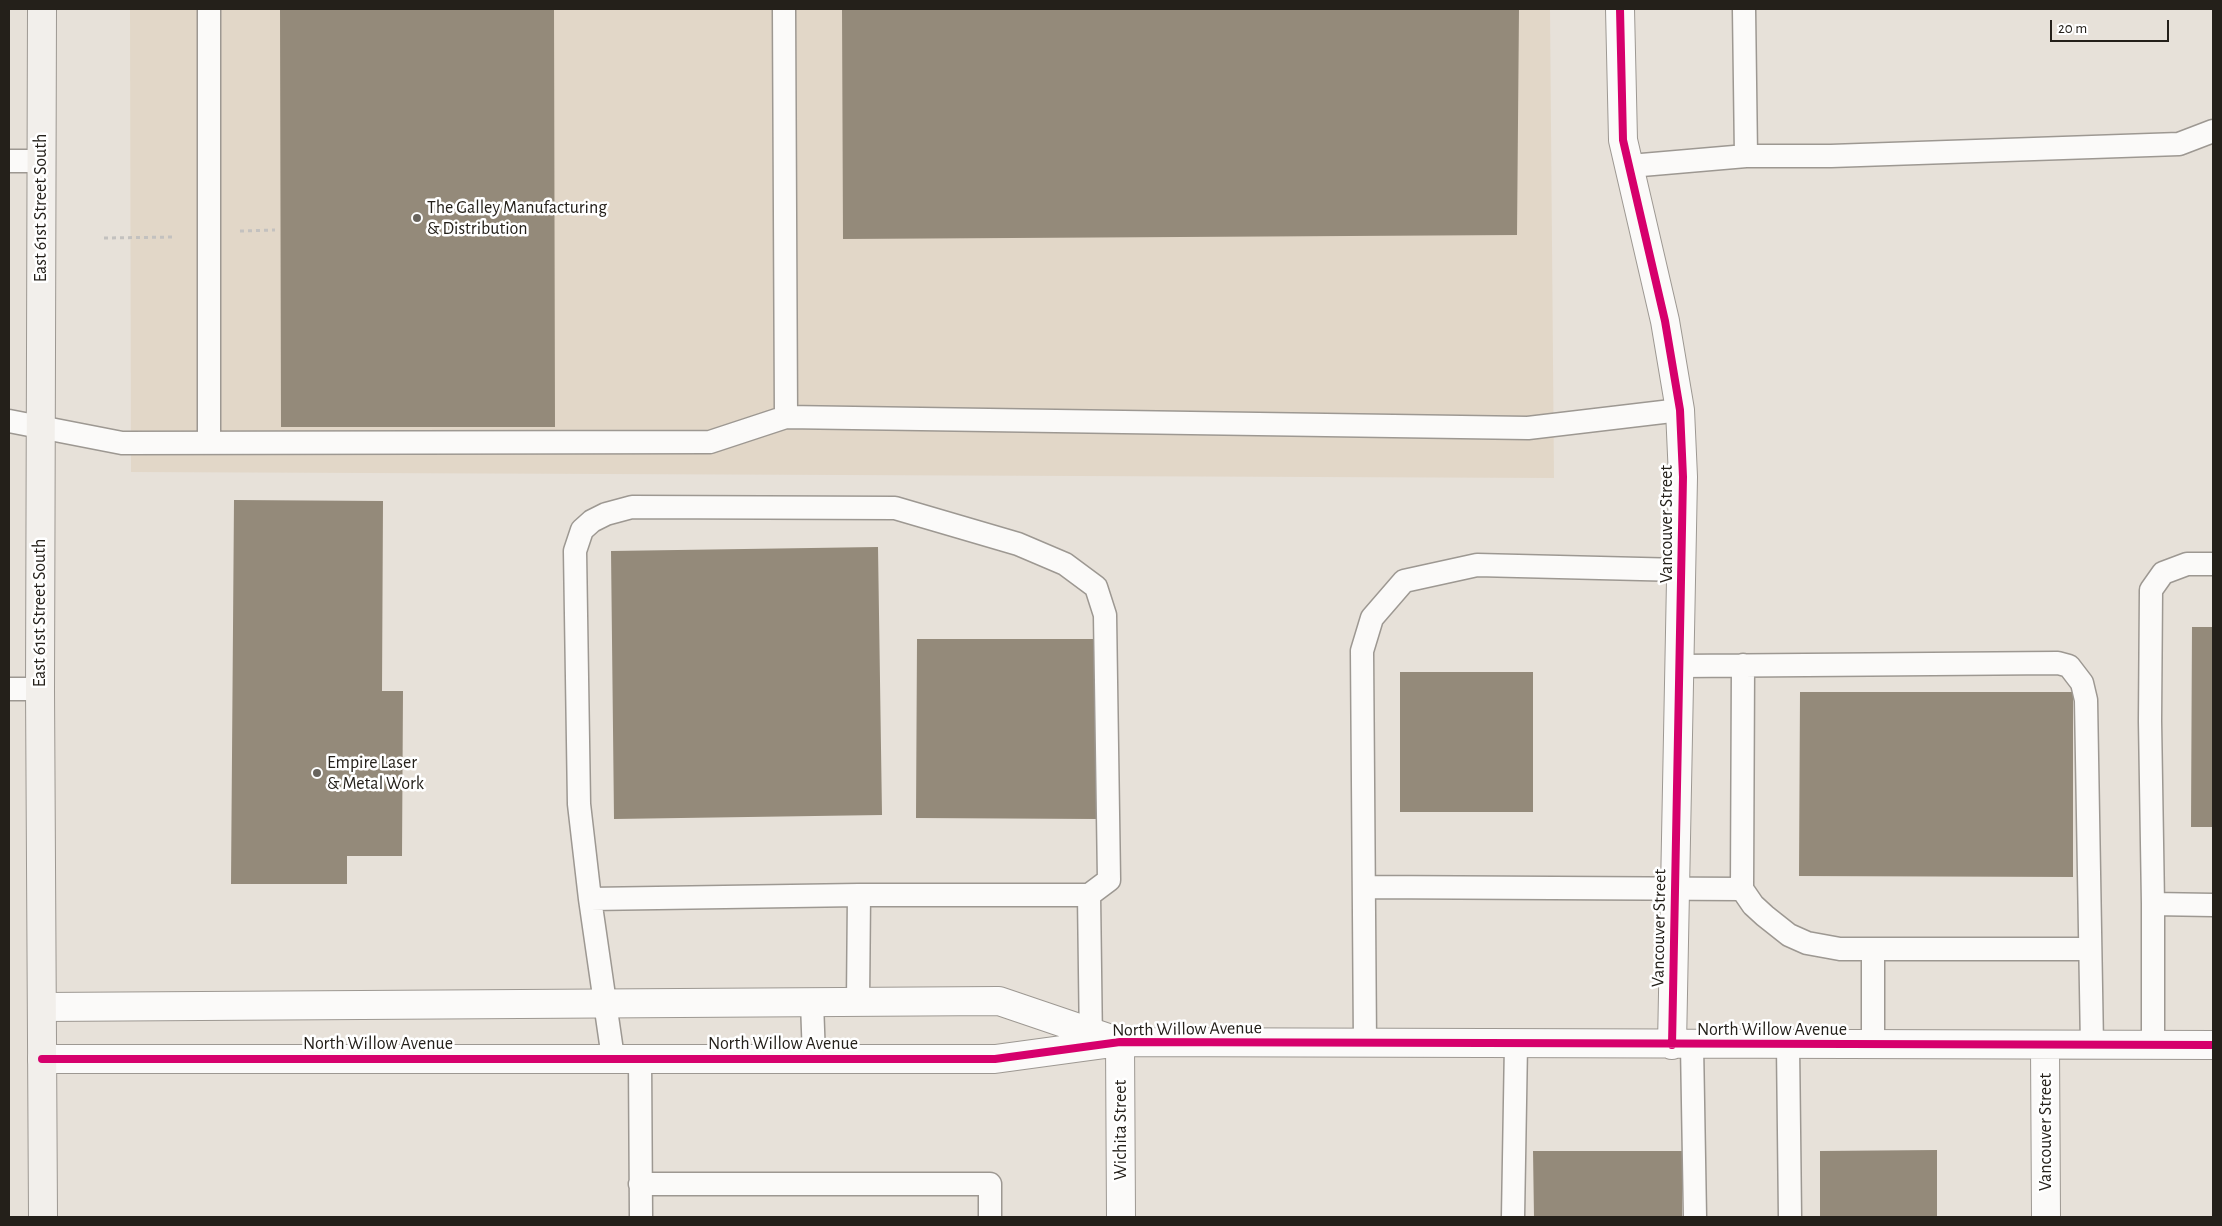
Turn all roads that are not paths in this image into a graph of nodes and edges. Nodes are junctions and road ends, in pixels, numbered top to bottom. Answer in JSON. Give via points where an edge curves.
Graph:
{"nodes":[{"id":1,"x":42,"y":9,"type":"edge"},
{"id":2,"x":209,"y":9,"type":"edge"},
{"id":3,"x":784,"y":9,"type":"edge"},
{"id":4,"x":1620,"y":9,"type":"edge"},
{"id":5,"x":1744,"y":9,"type":"edge"},
{"id":6,"x":2213,"y":131,"type":"edge"},
{"id":7,"x":1746,"y":156,"type":"junction"},
{"id":8,"x":9,"y":161,"type":"edge"},
{"id":9,"x":41,"y":161,"type":"junction"},
{"id":10,"x":1630,"y":166,"type":"junction"},
{"id":11,"x":1680,"y":410,"type":"junction"},
{"id":12,"x":786,"y":417,"type":"junction"},
{"id":13,"x":9,"y":421,"type":"edge"},
{"id":14,"x":41,"y":427,"type":"junction"},
{"id":15,"x":209,"y":442,"type":"junction"},
{"id":16,"x":2213,"y":564,"type":"edge"},
{"id":17,"x":1682,"y":570,"type":"junction"},
{"id":18,"x":1743,"y":665,"type":"junction"},
{"id":19,"x":1680,"y":666,"type":"junction"},
{"id":20,"x":9,"y":689,"type":"edge"},
{"id":21,"x":40,"y":689,"type":"junction"},
{"id":22,"x":1364,"y":887,"type":"junction"},
{"id":23,"x":1675,"y":889,"type":"junction"},
{"id":24,"x":1742,"y":889,"type":"junction"},
{"id":25,"x":859,"y":895,"type":"junction"},
{"id":26,"x":1090,"y":895,"type":"junction"},
{"id":27,"x":590,"y":899,"type":"junction"},
{"id":28,"x":2153,"y":904,"type":"junction"},
{"id":29,"x":2213,"y":905,"type":"edge"},
{"id":30,"x":1872,"y":949,"type":"junction"},
{"id":31,"x":2090,"y":949,"type":"junction"},
{"id":32,"x":812,"y":1002,"type":"junction"},
{"id":33,"x":858,"y":1002,"type":"junction"},
{"id":34,"x":605,"y":1004,"type":"junction"},
{"id":35,"x":42,"y":1007,"type":"junction"},
{"id":36,"x":1091,"y":1039,"type":"junction"},
{"id":37,"x":1120,"y":1042,"type":"junction"},
{"id":38,"x":1365,"y":1044,"type":"junction"},
{"id":39,"x":1516,"y":1044,"type":"junction"},
{"id":40,"x":1682,"y":1045,"type":"junction"},
{"id":41,"x":1788,"y":1045,"type":"junction"},
{"id":42,"x":2213,"y":1045,"type":"edge"},
{"id":43,"x":1872,"y":1046,"type":"junction"},
{"id":44,"x":2046,"y":1046,"type":"junction"},
{"id":45,"x":2092,"y":1046,"type":"junction"},
{"id":46,"x":2153,"y":1046,"type":"junction"},
{"id":47,"x":613,"y":1058,"type":"junction"},
{"id":48,"x":640,"y":1058,"type":"junction"},
{"id":49,"x":814,"y":1058,"type":"junction"},
{"id":50,"x":42,"y":1059,"type":"junction"},
{"id":51,"x":640,"y":1184,"type":"junction"},
{"id":52,"x":43,"y":1217,"type":"edge"},
{"id":53,"x":640,"y":1217,"type":"edge"},
{"id":54,"x":990,"y":1217,"type":"edge"},
{"id":55,"x":1121,"y":1217,"type":"edge"},
{"id":56,"x":1513,"y":1217,"type":"edge"},
{"id":57,"x":1695,"y":1217,"type":"edge"},
{"id":58,"x":1790,"y":1217,"type":"edge"},
{"id":59,"x":2046,"y":1217,"type":"edge"}],
"edges":[{"from":1,"to":9,"type":"main road","name":"East 61st Street South"},
{"from":2,"to":15,"type":"lane"},
{"from":3,"to":12,"type":"lane"},
{"from":4,"to":10,"type":"street","name":"Vancouver Street","via":[[1623,140]]},
{"from":5,"to":7,"type":"lane"},
{"from":6,"to":7,"type":"lane","via":[[2179,144]]},
{"from":7,"to":10,"type":"lane"},
{"from":8,"to":9,"type":"lane"},
{"from":9,"to":14,"type":"main road","name":"East 61st Street South"},
{"from":10,"to":11,"type":"street","name":"Vancouver Street","via":[[1666,321]]},
{"from":11,"to":12,"type":"lane","via":[[1528,428]]},
{"from":11,"to":17,"type":"street","name":"Vancouver Street"},
{"from":12,"to":15,"type":"lane","via":[[710,442]]},
{"from":13,"to":14,"type":"lane"},
{"from":14,"to":15,"type":"lane","via":[[122,442]]},
{"from":14,"to":21,"type":"main road","name":"East 61st Street South"},
{"from":16,"to":28,"type":"lane","via":[[2187,564],[2163,573],[2151,590]]},
{"from":17,"to":19,"type":"street","name":"Vancouver Street"},
{"from":17,"to":22,"type":"lane","via":[[1477,565],[1404,581],[1372,618],[1362,651]]},
{"from":18,"to":19,"type":"lane"},
{"from":18,"to":24,"type":"lane"},
{"from":18,"to":31,"type":"lane","via":[[2069,666],[2082,683],[2086,700]]},
{"from":19,"to":23,"type":"street","name":"Vancouver Street"},
{"from":20,"to":21,"type":"lane"},
{"from":21,"to":35,"type":"main road","name":"East 61st Street South"},
{"from":22,"to":23,"type":"lane"},
{"from":22,"to":38,"type":"lane"},
{"from":23,"to":24,"type":"lane"},
{"from":23,"to":40,"type":"street","name":"Vancouver Street"},
{"from":24,"to":30,"type":"lane","via":[[1753,905],[1789,935],[1808,943],[1840,949]]},
{"from":25,"to":26,"type":"lane"},
{"from":25,"to":27,"type":"lane"},
{"from":25,"to":33,"type":"lane"},
{"from":26,"to":27,"type":"lane","via":[[1108,880],[1105,615],[1096,587],[1065,564],[1018,544],[895,508],[632,507],[592,521],[582,530],[575,551],[579,804]]},
{"from":26,"to":36,"type":"lane"},
{"from":27,"to":34,"type":"lane"},
{"from":28,"to":29,"type":"lane"},
{"from":28,"to":46,"type":"lane"},
{"from":30,"to":31,"type":"lane"},
{"from":30,"to":43,"type":"lane"},
{"from":31,"to":45,"type":"lane"},
{"from":32,"to":33,"type":"street","name":"North Willow Avenue"},
{"from":32,"to":34,"type":"street","name":"North Willow Avenue"},
{"from":32,"to":49,"type":"lane"},
{"from":33,"to":36,"type":"street","name":"North Willow Avenue","via":[[999,1001]]},
{"from":34,"to":35,"type":"street","name":"North Willow Avenue"},
{"from":34,"to":47,"type":"lane"},
{"from":35,"to":50,"type":"main road","name":"East 61st Street South"},
{"from":36,"to":37,"type":"street","name":"North Willow Avenue"},
{"from":36,"to":49,"type":"street","name":"North Willow Avenue","via":[[995,1059]]},
{"from":37,"to":38,"type":"street","name":"North Willow Avenue"},
{"from":37,"to":55,"type":"street","name":"Wichita Street"},
{"from":38,"to":39,"type":"street","name":"North Willow Avenue"},
{"from":39,"to":40,"type":"street","name":"North Willow Avenue"},
{"from":39,"to":56,"type":"lane"},
{"from":40,"to":41,"type":"street","name":"North Willow Avenue"},
{"from":40,"to":57,"type":"lane"},
{"from":41,"to":43,"type":"street","name":"North Willow Avenue"},
{"from":41,"to":58,"type":"lane"},
{"from":42,"to":46,"type":"street","name":"North Willow Avenue"},
{"from":43,"to":44,"type":"street","name":"North Willow Avenue"},
{"from":44,"to":45,"type":"street","name":"North Willow Avenue"},
{"from":44,"to":59,"type":"street","name":"Vancouver Street"},
{"from":45,"to":46,"type":"street","name":"North Willow Avenue"},
{"from":47,"to":48,"type":"street","name":"North Willow Avenue"},
{"from":47,"to":50,"type":"street","name":"North Willow Avenue"},
{"from":48,"to":49,"type":"street","name":"North Willow Avenue"},
{"from":48,"to":51,"type":"lane"},
{"from":50,"to":52,"type":"main road","name":"East 61st Street South"},
{"from":51,"to":53,"type":"lane"},
{"from":51,"to":54,"type":"lane","via":[[990,1184]]}]}
